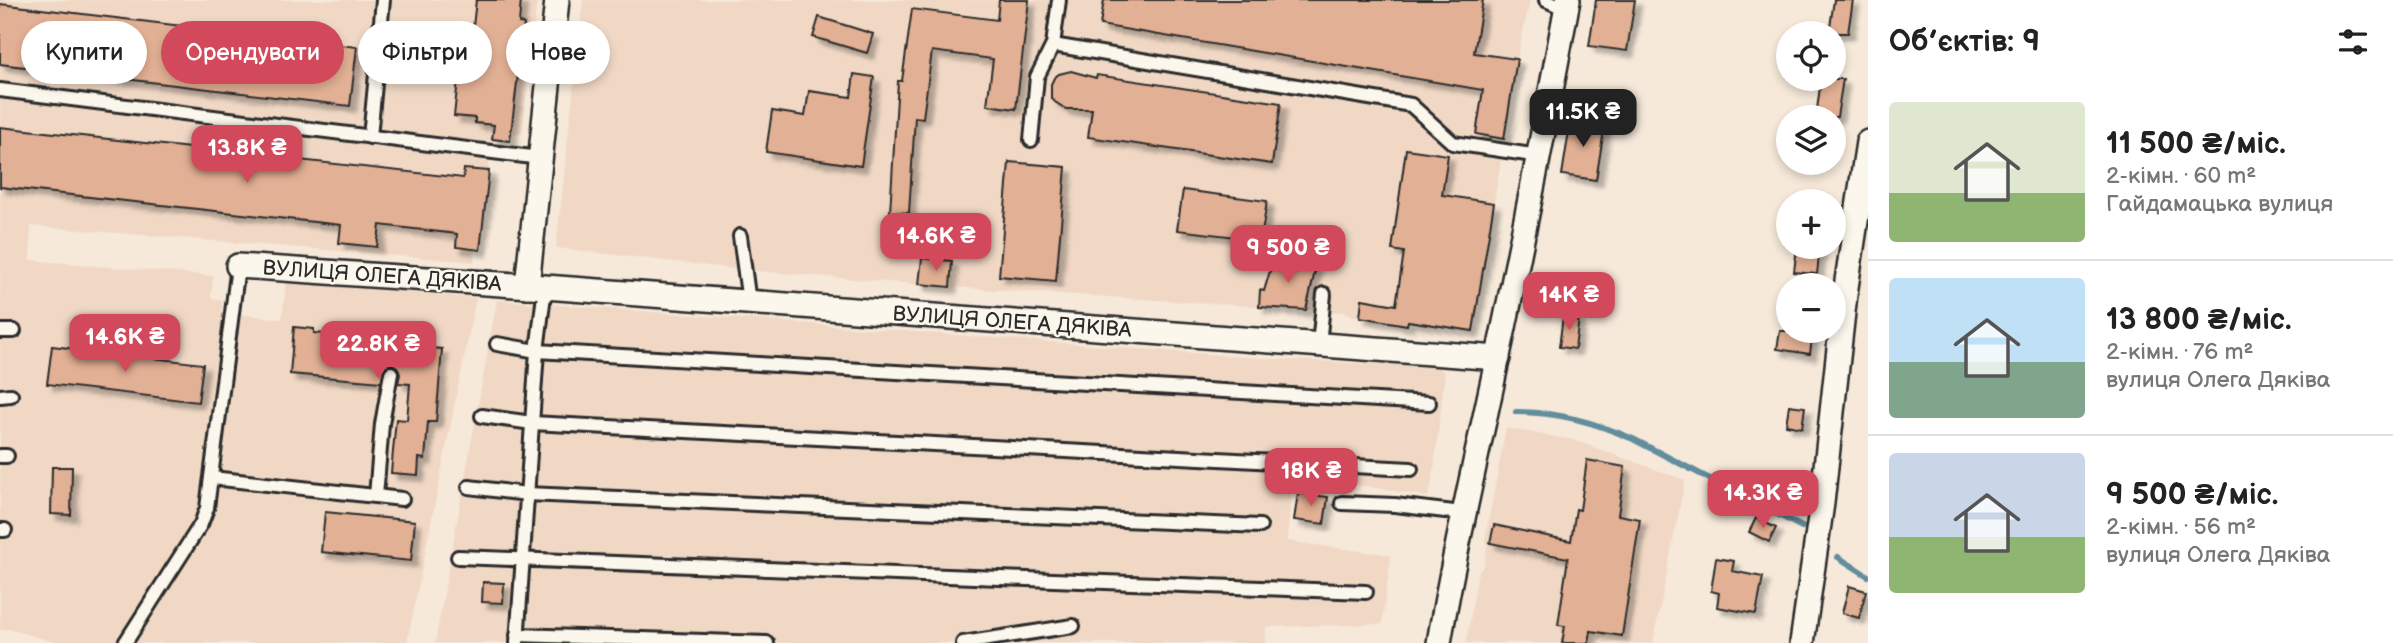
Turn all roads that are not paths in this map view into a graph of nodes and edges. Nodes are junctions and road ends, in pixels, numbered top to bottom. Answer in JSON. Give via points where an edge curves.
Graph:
{"nodes":[{"id":1,"x":383,"y":0,"type":"edge"},
{"id":2,"x":557,"y":0,"type":"edge"},
{"id":3,"x":1059,"y":0,"type":"edge"},
{"id":4,"x":1560,"y":3,"type":"edge"},
{"id":5,"x":1053,"y":45,"type":"junction"},
{"id":6,"x":0,"y":90,"type":"edge"},
{"id":7,"x":370,"y":136,"type":"junction"},
{"id":8,"x":1031,"y":140,"type":"dead end"},
{"id":9,"x":1868,"y":142,"type":"edge"},
{"id":10,"x":1539,"y":156,"type":"junction"},
{"id":11,"x":540,"y":158,"type":"junction"},
{"id":12,"x":740,"y":236,"type":"dead end"},
{"id":13,"x":238,"y":266,"type":"joint"},
{"id":14,"x":536,"y":286,"type":"junction"},
{"id":15,"x":1324,"y":294,"type":"dead end"},
{"id":16,"x":749,"y":302,"type":"junction"},
{"id":17,"x":0,"y":331,"type":"edge"},
{"id":18,"x":14,"y":331,"type":"dead end"},
{"id":19,"x":497,"y":344,"type":"dead end"},
{"id":20,"x":1318,"y":345,"type":"junction"},
{"id":21,"x":537,"y":351,"type":"junction"},
{"id":22,"x":1498,"y":358,"type":"junction"},
{"id":23,"x":391,"y":373,"type":"dead end"},
{"id":24,"x":1429,"y":403,"type":"dead end"},
{"id":25,"x":482,"y":416,"type":"dead end"},
{"id":26,"x":532,"y":423,"type":"junction"},
{"id":27,"x":1410,"y":469,"type":"dead end"},
{"id":28,"x":212,"y":478,"type":"junction"},
{"id":29,"x":469,"y":487,"type":"dead end"},
{"id":30,"x":527,"y":494,"type":"junction"},
{"id":31,"x":376,"y":496,"type":"junction"},
{"id":32,"x":402,"y":499,"type":"dead end"},
{"id":33,"x":1342,"y":503,"type":"dead end"},
{"id":34,"x":1462,"y":513,"type":"junction"},
{"id":35,"x":1260,"y":526,"type":"dead end"},
{"id":36,"x":458,"y":557,"type":"dead end"},
{"id":37,"x":523,"y":559,"type":"junction"},
{"id":38,"x":1366,"y":592,"type":"dead end"},
{"id":39,"x":1447,"y":592,"type":"junction"},
{"id":40,"x":1073,"y":626,"type":"dead end"},
{"id":41,"x":517,"y":639,"type":"edge"},
{"id":42,"x":125,"y":643,"type":"edge"},
{"id":43,"x":767,"y":643,"type":"edge"},
{"id":44,"x":962,"y":643,"type":"edge"},
{"id":45,"x":1426,"y":643,"type":"edge"},
{"id":46,"x":1439,"y":643,"type":"edge"},
{"id":47,"x":1802,"y":643,"type":"edge"}],
"edges":[{"from":1,"to":7,"type":"lane"},
{"from":2,"to":11,"type":"street","name":"ВУЛИЦЯ ОЛЕГА ДЯКІВА"},
{"from":3,"to":5,"type":"lane"},
{"from":4,"to":10,"type":"street"},
{"from":5,"to":8,"type":"lane","via":[[1037,77]]},
{"from":5,"to":10,"type":"lane","via":[[1411,105],[1453,143]]},
{"from":6,"to":7,"type":"lane"},
{"from":7,"to":11,"type":"lane"},
{"from":9,"to":47,"type":"street"},
{"from":10,"to":22,"type":"street"},
{"from":11,"to":14,"type":"street","name":"ВУЛИЦЯ ОЛЕГА ДЯКІВА"},
{"from":12,"to":16,"type":"lane"},
{"from":13,"to":14,"type":"street","name":"ВУЛИЦЯ ОЛЕГА ДЯКІВА"},
{"from":13,"to":28,"type":"lane"},
{"from":14,"to":16,"type":"street","name":"ВУЛИЦЯ ОЛЕГА ДЯКІВА"},
{"from":14,"to":21,"type":"lane"},
{"from":15,"to":20,"type":"lane"},
{"from":16,"to":20,"type":"street","name":"ВУЛИЦЯ ОЛЕГА ДЯКІВА"},
{"from":17,"to":18,"type":"lane"},
{"from":19,"to":21,"type":"lane"},
{"from":20,"to":22,"type":"street","name":"ВУЛИЦЯ ОЛЕГА ДЯКІВА"},
{"from":21,"to":24,"type":"lane"},
{"from":21,"to":26,"type":"lane"},
{"from":22,"to":34,"type":"street"},
{"from":23,"to":31,"type":"lane"},
{"from":25,"to":26,"type":"lane"},
{"from":26,"to":27,"type":"lane"},
{"from":26,"to":30,"type":"lane"},
{"from":28,"to":31,"type":"lane"},
{"from":28,"to":42,"type":"lane","via":[[201,524]]},
{"from":29,"to":30,"type":"lane"},
{"from":30,"to":35,"type":"lane"},
{"from":30,"to":37,"type":"lane"},
{"from":31,"to":32,"type":"lane"},
{"from":33,"to":34,"type":"lane"},
{"from":34,"to":39,"type":"street"},
{"from":36,"to":37,"type":"lane"},
{"from":37,"to":38,"type":"lane"},
{"from":37,"to":41,"type":"lane"},
{"from":39,"to":45,"type":"street"},
{"from":39,"to":46,"type":"street"},
{"from":40,"to":44,"type":"lane"},
{"from":41,"to":43,"type":"lane"}]}
